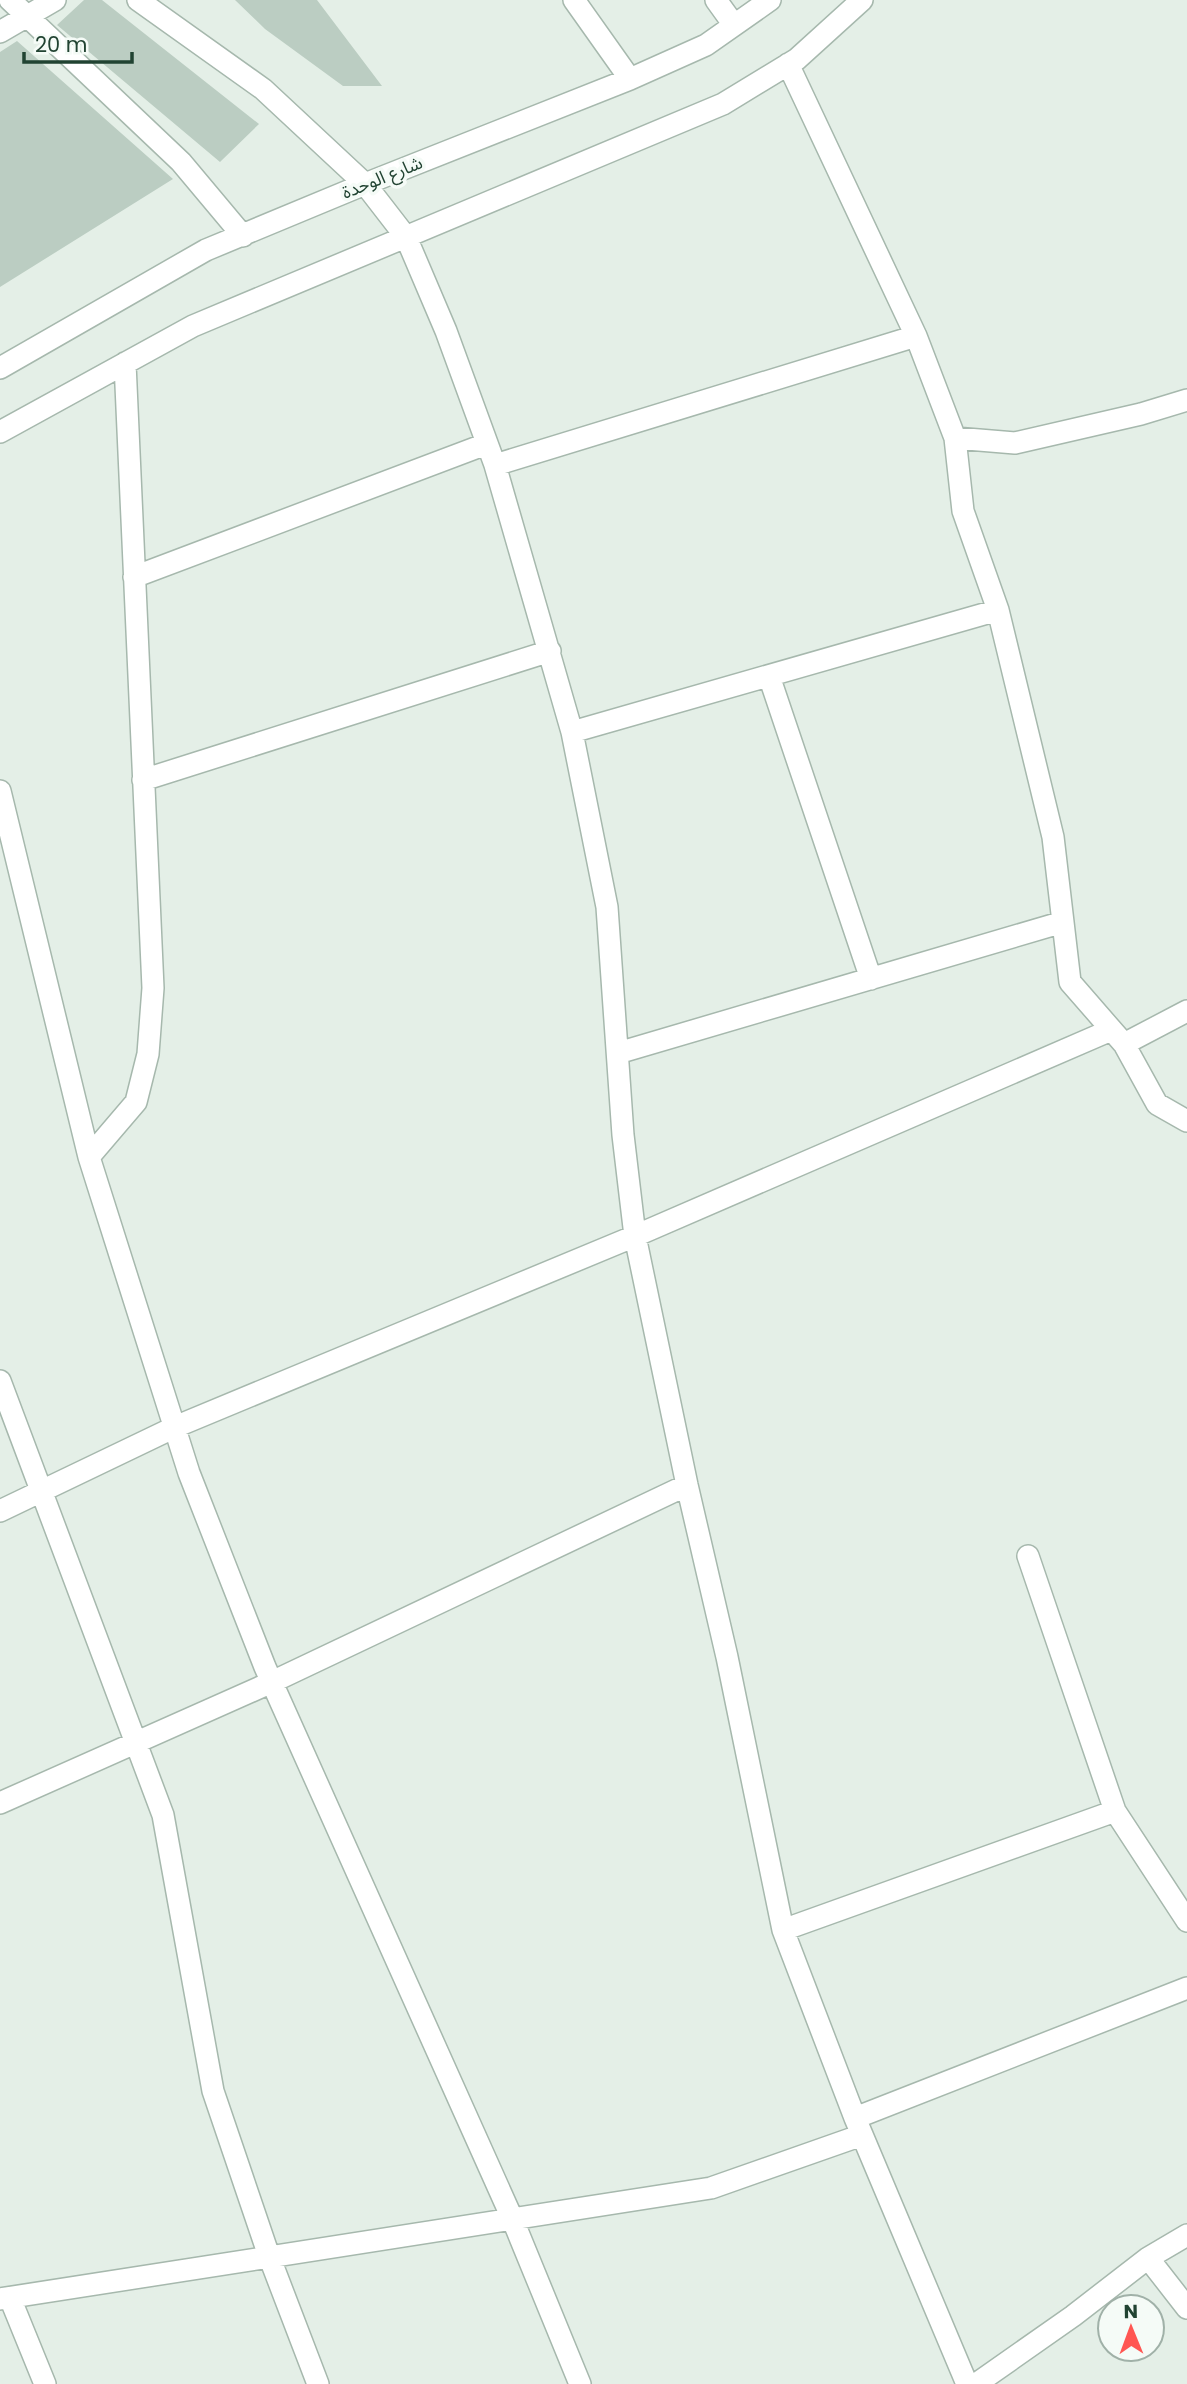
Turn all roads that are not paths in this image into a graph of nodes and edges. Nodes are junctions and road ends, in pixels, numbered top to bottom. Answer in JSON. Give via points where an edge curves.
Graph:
{"nodes":[{"id":1,"x":10,"y":0,"type":"edge"},
{"id":2,"x":55,"y":0,"type":"edge"},
{"id":3,"x":138,"y":0,"type":"edge"},
{"id":4,"x":574,"y":0,"type":"edge"},
{"id":5,"x":716,"y":0,"type":"edge"},
{"id":6,"x":770,"y":0,"type":"edge"},
{"id":7,"x":862,"y":0,"type":"edge"},
{"id":8,"x":26,"y":16,"type":"junction"},
{"id":9,"x":734,"y":25,"type":"junction"},
{"id":10,"x":0,"y":32,"type":"edge"},
{"id":11,"x":789,"y":64,"type":"junction"},
{"id":12,"x":630,"y":79,"type":"junction"},
{"id":13,"x":365,"y":184,"type":"junction"},
{"id":14,"x":243,"y":236,"type":"junction"},
{"id":15,"x":406,"y":237,"type":"junction"},
{"id":16,"x":916,"y":336,"type":"junction"},
{"id":17,"x":125,"y":363,"type":"junction"},
{"id":18,"x":0,"y":368,"type":"edge"},
{"id":19,"x":1187,"y":400,"type":"edge"},
{"id":20,"x":0,"y":432,"type":"edge"},
{"id":21,"x":955,"y":438,"type":"junction"},
{"id":22,"x":486,"y":444,"type":"junction"},
{"id":23,"x":495,"y":466,"type":"junction"},
{"id":24,"x":134,"y":577,"type":"junction"},
{"id":25,"x":998,"y":610,"type":"junction"},
{"id":26,"x":550,"y":651,"type":"junction"},
{"id":27,"x":769,"y":676,"type":"junction"},
{"id":28,"x":572,"y":732,"type":"junction"},
{"id":29,"x":143,"y":780,"type":"junction"},
{"id":30,"x":0,"y":791,"type":"edge"},
{"id":31,"x":1063,"y":922,"type":"junction"},
{"id":32,"x":871,"y":979,"type":"junction"},
{"id":33,"x":1187,"y":1011,"type":"edge"},
{"id":34,"x":1117,"y":1037,"type":"junction"},
{"id":35,"x":618,"y":1053,"type":"junction"},
{"id":36,"x":1187,"y":1121,"type":"edge"},
{"id":37,"x":89,"y":1157,"type":"junction"},
{"id":38,"x":635,"y":1236,"type":"junction"},
{"id":39,"x":0,"y":1381,"type":"edge"},
{"id":40,"x":175,"y":1427,"type":"junction"},
{"id":41,"x":687,"y":1485,"type":"junction"},
{"id":42,"x":41,"y":1490,"type":"junction"},
{"id":43,"x":0,"y":1511,"type":"edge"},
{"id":44,"x":1028,"y":1556,"type":"dead end"},
{"id":45,"x":272,"y":1682,"type":"junction"},
{"id":46,"x":136,"y":1742,"type":"junction"},
{"id":47,"x":0,"y":1803,"type":"edge"},
{"id":48,"x":1115,"y":1811,"type":"junction"},
{"id":49,"x":1187,"y":1921,"type":"edge"},
{"id":50,"x":783,"y":1930,"type":"junction"},
{"id":51,"x":1187,"y":1987,"type":"edge"},
{"id":52,"x":859,"y":2126,"type":"junction"},
{"id":53,"x":512,"y":2218,"type":"junction"},
{"id":54,"x":1187,"y":2235,"type":"edge"},
{"id":55,"x":269,"y":2256,"type":"junction"},
{"id":56,"x":1148,"y":2258,"type":"junction"},
{"id":57,"x":5,"y":2298,"type":"edge"},
{"id":58,"x":1187,"y":2308,"type":"edge"},
{"id":59,"x":45,"y":2384,"type":"edge"},
{"id":60,"x":318,"y":2384,"type":"edge"},
{"id":61,"x":580,"y":2384,"type":"edge"},
{"id":62,"x":967,"y":2384,"type":"edge"},
{"id":63,"x":976,"y":2384,"type":"edge"}],
"edges":[{"from":1,"to":8,"type":"street"},
{"from":2,"to":8,"type":"street"},
{"from":3,"to":13,"type":"street","via":[[262,89]]},
{"from":4,"to":12,"type":"street"},
{"from":5,"to":9,"type":"street"},
{"from":6,"to":9,"type":"street","name":"شارع الوحدة"},
{"from":7,"to":11,"type":"street"},
{"from":8,"to":10,"type":"street"},
{"from":8,"to":14,"type":"street","via":[[181,162]]},
{"from":9,"to":12,"type":"street","name":"شارع الوحدة","via":[[706,45]]},
{"from":11,"to":15,"type":"street","via":[[723,104]]},
{"from":11,"to":16,"type":"street"},
{"from":12,"to":13,"type":"street","name":"شارع الوحدة"},
{"from":13,"to":14,"type":"street","name":"شارع الوحدة"},
{"from":13,"to":15,"type":"street"},
{"from":14,"to":18,"type":"street","name":"شارع الوحدة","via":[[206,250]]},
{"from":15,"to":17,"type":"street","via":[[193,326]]},
{"from":15,"to":22,"type":"street"},
{"from":16,"to":21,"type":"street"},
{"from":16,"to":23,"type":"street"},
{"from":17,"to":20,"type":"street"},
{"from":17,"to":24,"type":"street"},
{"from":19,"to":21,"type":"street","via":[[1016,443]]},
{"from":21,"to":25,"type":"street","via":[[963,512]]},
{"from":22,"to":23,"type":"street"},
{"from":22,"to":24,"type":"street"},
{"from":23,"to":26,"type":"street"},
{"from":24,"to":29,"type":"street"},
{"from":25,"to":27,"type":"street"},
{"from":25,"to":31,"type":"street","via":[[1053,837]]},
{"from":26,"to":28,"type":"street"},
{"from":26,"to":29,"type":"street"},
{"from":27,"to":28,"type":"street"},
{"from":27,"to":32,"type":"street"},
{"from":28,"to":35,"type":"street","via":[[607,907]]},
{"from":29,"to":37,"type":"street","via":[[153,988],[148,1055],[136,1102]]},
{"from":30,"to":37,"type":"street"},
{"from":31,"to":32,"type":"street"},
{"from":31,"to":34,"type":"street","via":[[1070,982]]},
{"from":32,"to":35,"type":"street"},
{"from":33,"to":34,"type":"street"},
{"from":34,"to":36,"type":"street","via":[[1157,1104]]},
{"from":34,"to":38,"type":"street"},
{"from":35,"to":38,"type":"street"},
{"from":37,"to":40,"type":"street"},
{"from":38,"to":40,"type":"street"},
{"from":38,"to":41,"type":"street"},
{"from":39,"to":42,"type":"street"},
{"from":40,"to":42,"type":"street"},
{"from":40,"to":45,"type":"street"},
{"from":41,"to":45,"type":"street"},
{"from":41,"to":50,"type":"street"},
{"from":42,"to":43,"type":"street"},
{"from":42,"to":46,"type":"street"},
{"from":44,"to":48,"type":"street"},
{"from":45,"to":46,"type":"street"},
{"from":45,"to":53,"type":"street"},
{"from":46,"to":47,"type":"street"},
{"from":46,"to":55,"type":"street","via":[[163,1815],[213,2091]]},
{"from":48,"to":49,"type":"street"},
{"from":48,"to":50,"type":"street"},
{"from":50,"to":52,"type":"street"},
{"from":51,"to":52,"type":"street"},
{"from":52,"to":53,"type":"street","via":[[711,2188]]},
{"from":52,"to":62,"type":"street"},
{"from":53,"to":55,"type":"street"},
{"from":53,"to":61,"type":"street"},
{"from":54,"to":56,"type":"street"},
{"from":55,"to":57,"type":"street"},
{"from":55,"to":60,"type":"street"},
{"from":56,"to":58,"type":"street"},
{"from":56,"to":63,"type":"street"},
{"from":57,"to":59,"type":"street"}]}
